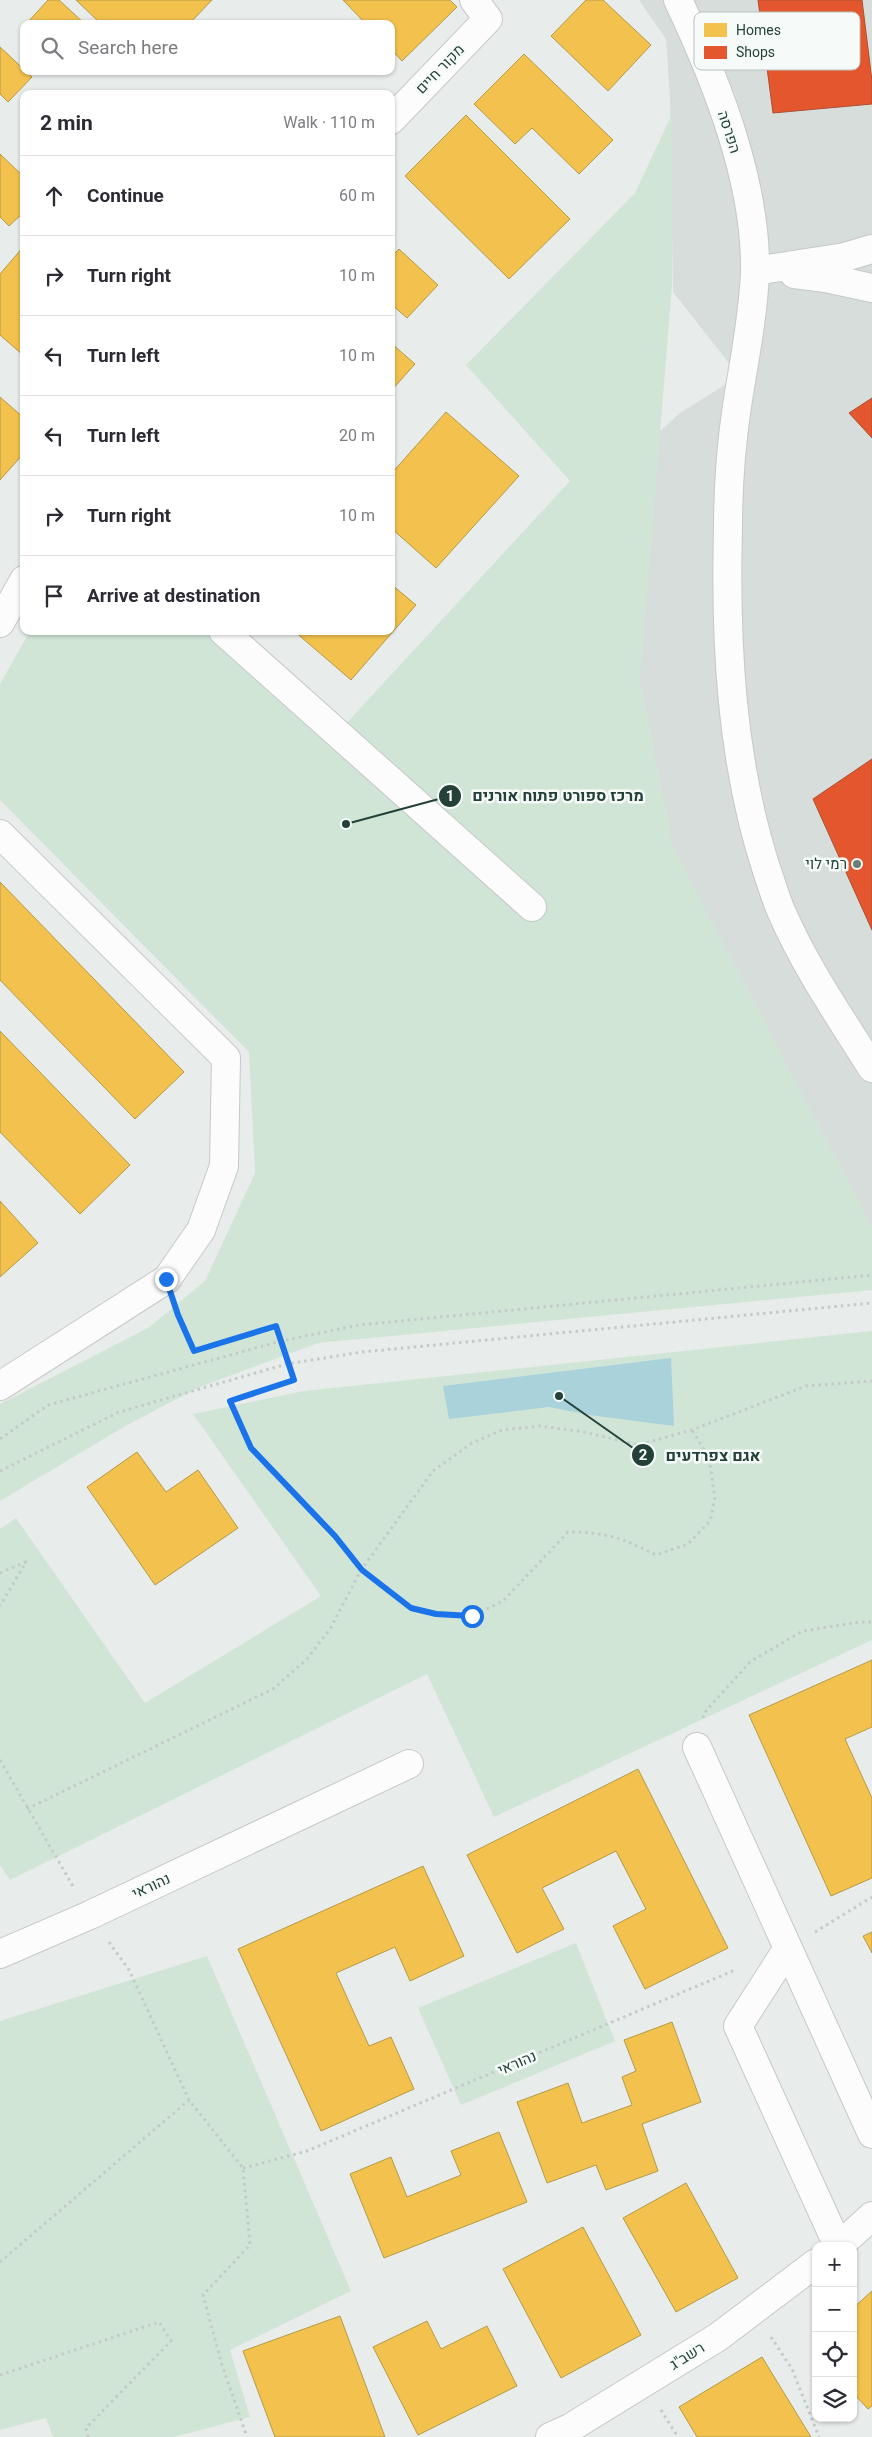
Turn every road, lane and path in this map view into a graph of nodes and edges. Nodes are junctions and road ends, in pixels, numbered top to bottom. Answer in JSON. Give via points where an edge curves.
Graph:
{"nodes":[{"id":1,"x":678,"y":0,"type":"edge"},
{"id":2,"x":481,"y":9,"type":"edge"},
{"id":3,"x":694,"y":34,"type":"edge"},
{"id":4,"x":708,"y":70,"type":"edge"},
{"id":5,"x":395,"y":115,"type":"edge"},
{"id":6,"x":872,"y":249,"type":"edge"},
{"id":7,"x":755,"y":271,"type":"junction"},
{"id":8,"x":872,"y":288,"type":"edge"},
{"id":9,"x":20,"y":587,"type":"edge"},
{"id":10,"x":0,"y":623,"type":"edge"},
{"id":11,"x":227,"y":635,"type":"edge"},
{"id":12,"x":0,"y":834,"type":"edge"},
{"id":13,"x":532,"y":907,"type":"dead end"},
{"id":14,"x":872,"y":1068,"type":"edge"},
{"id":15,"x":872,"y":1275,"type":"edge"},
{"id":16,"x":166,"y":1279,"type":"junction"},
{"id":17,"x":872,"y":1303,"type":"edge"},
{"id":18,"x":281,"y":1341,"type":"junction"},
{"id":19,"x":287,"y":1364,"type":"junction"},
{"id":20,"x":872,"y":1381,"type":"edge"},
{"id":21,"x":0,"y":1386,"type":"edge"},
{"id":22,"x":692,"y":1430,"type":"junction"},
{"id":23,"x":0,"y":1439,"type":"edge"},
{"id":24,"x":0,"y":1471,"type":"edge"},
{"id":25,"x":362,"y":1570,"type":"junction"},
{"id":26,"x":0,"y":1573,"type":"edge"},
{"id":27,"x":0,"y":1606,"type":"edge"},
{"id":28,"x":872,"y":1622,"type":"edge"},
{"id":29,"x":697,"y":1747,"type":"joint"},
{"id":30,"x":0,"y":1760,"type":"edge"},
{"id":31,"x":409,"y":1764,"type":"dead end"},
{"id":32,"x":27,"y":1809,"type":"junction"},
{"id":33,"x":872,"y":1897,"type":"edge"},
{"id":34,"x":90,"y":1915,"type":"junction"},
{"id":35,"x":788,"y":1948,"type":"junction"},
{"id":36,"x":0,"y":1954,"type":"edge"},
{"id":37,"x":742,"y":1968,"type":"dead end"},
{"id":38,"x":190,"y":2100,"type":"junction"},
{"id":39,"x":872,"y":2134,"type":"edge"},
{"id":40,"x":243,"y":2168,"type":"junction"},
{"id":41,"x":872,"y":2216,"type":"edge"},
{"id":42,"x":837,"y":2242,"type":"edge"},
{"id":43,"x":843,"y":2242,"type":"edge"},
{"id":44,"x":0,"y":2262,"type":"edge"},
{"id":45,"x":812,"y":2267,"type":"edge"},
{"id":46,"x":753,"y":2310,"type":"junction"},
{"id":47,"x":0,"y":2375,"type":"edge"},
{"id":48,"x":88,"y":2437,"type":"edge"},
{"id":49,"x":248,"y":2437,"type":"edge"},
{"id":50,"x":550,"y":2437,"type":"edge"},
{"id":51,"x":819,"y":2437,"type":"edge"}],
"edges":[{"from":1,"to":3,"type":"street","name":"הפרסה"},
{"from":2,"to":5,"type":"street","name":"מקור חיים"},
{"from":4,"to":7,"type":"street","name":"הפרסה","via":[[738,156],[752,232]]},
{"from":6,"to":7,"type":"street","via":[[845,257]]},
{"from":7,"to":8,"type":"street","via":[[826,278]]},
{"from":7,"to":14,"type":"street","name":"הפרסה","via":[[731,457],[728,528],[728,622],[743,784],[781,911],[808,967]]},
{"from":9,"to":10,"type":"street"},
{"from":11,"to":13,"type":"street"},
{"from":12,"to":16,"type":"street","via":[[226,1058],[224,1166],[201,1230]]},
{"from":15,"to":18,"type":"path","via":[[359,1325]]},
{"from":16,"to":18,"type":"path","via":[[194,1351],[276,1326]]},
{"from":16,"to":21,"type":"street"},
{"from":17,"to":19,"type":"path","via":[[362,1352]]},
{"from":18,"to":19,"type":"path"},
{"from":18,"to":23,"type":"path","via":[[48,1405]]},
{"from":19,"to":24,"type":"path","via":[[119,1412]]},
{"from":19,"to":25,"type":"path","via":[[294,1380],[230,1401],[251,1448],[335,1536]]},
{"from":20,"to":22,"type":"path","via":[[806,1386]]},
{"from":22,"to":25,"type":"path","via":[[638,1445],[540,1426],[502,1430],[472,1443],[433,1471]]},
{"from":22,"to":25,"type":"path","via":[[709,1458],[715,1498],[710,1521],[688,1544],[656,1555],[622,1538],[594,1532],[568,1532],[504,1601],[472,1616],[436,1614],[411,1608]]},
{"from":25,"to":32,"type":"path","via":[[330,1628],[306,1660],[273,1689]]},
{"from":26,"to":27,"type":"path","via":[[26,1562]]},
{"from":28,"to":29,"type":"path","via":[[803,1631],[751,1661],[704,1713]]},
{"from":29,"to":35,"type":"street"},
{"from":30,"to":32,"type":"path"},
{"from":31,"to":34,"type":"street","name":"נהוראי"},
{"from":32,"to":34,"type":"path"},
{"from":33,"to":35,"type":"path"},
{"from":34,"to":36,"type":"street","name":"נהוראי"},
{"from":34,"to":38,"type":"path","via":[[130,1970]]},
{"from":35,"to":39,"type":"street"},
{"from":35,"to":42,"type":"street","via":[[738,2026]]},
{"from":37,"to":40,"type":"path","name":"נהוראי","via":[[307,2151]]},
{"from":38,"to":40,"type":"path"},
{"from":38,"to":44,"type":"path"},
{"from":40,"to":49,"type":"path","via":[[250,2245],[203,2295],[222,2365]]},
{"from":41,"to":43,"type":"street"},
{"from":45,"to":46,"type":"street","name":"רשב\"ג"},
{"from":46,"to":50,"type":"street","name":"רשב\"ג","via":[[718,2337]]},
{"from":46,"to":51,"type":"path","via":[[792,2369]]},
{"from":47,"to":48,"type":"path","via":[[159,2322],[171,2341],[86,2428]]}]}
